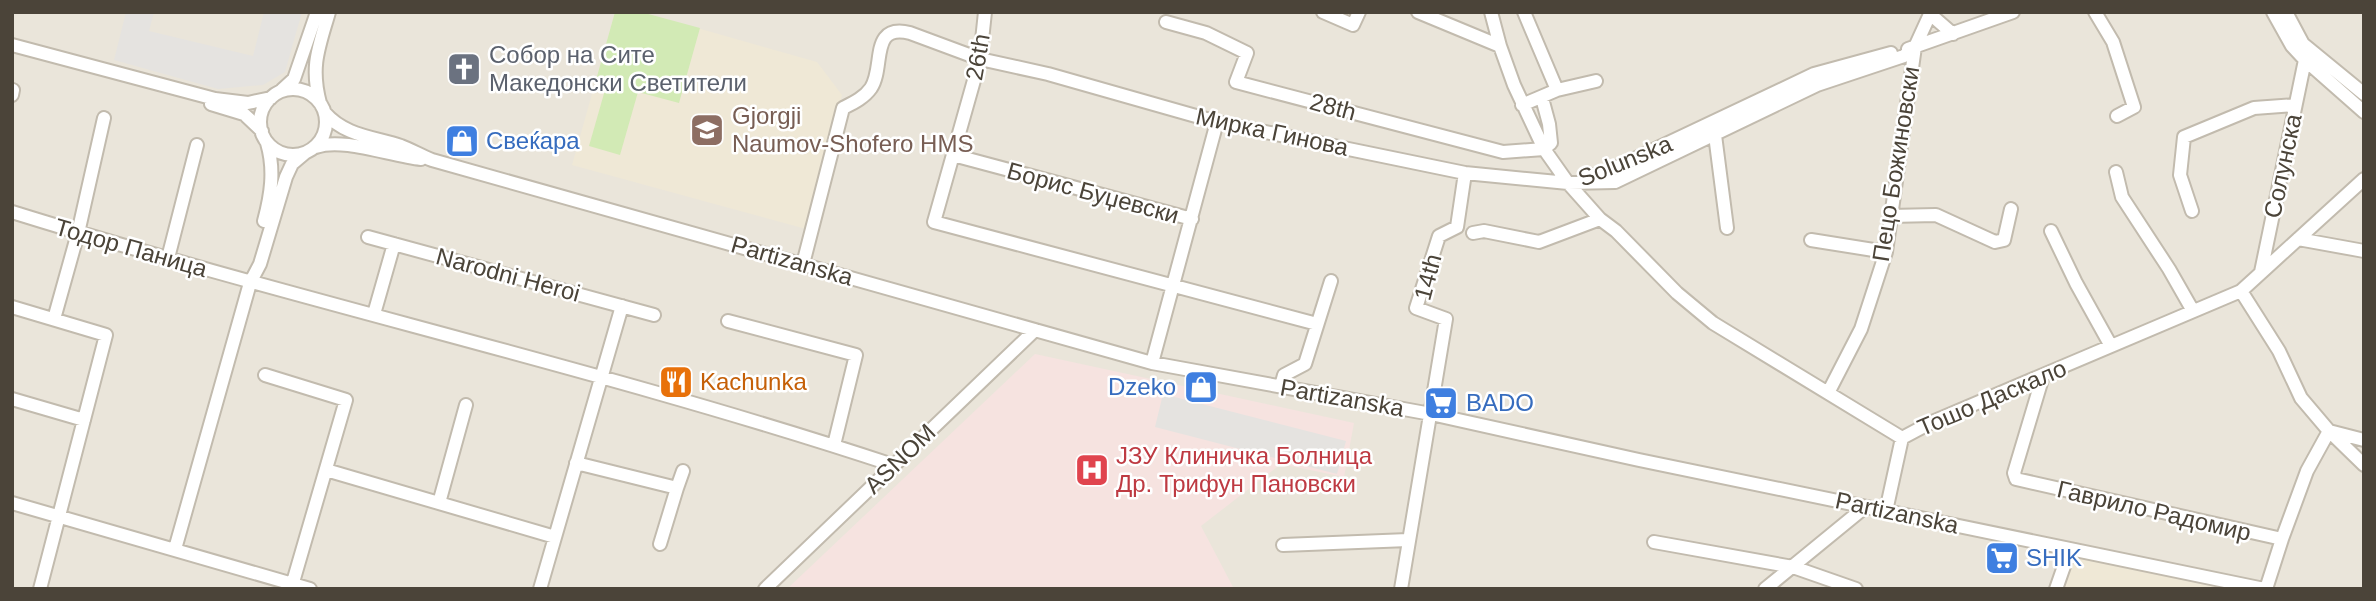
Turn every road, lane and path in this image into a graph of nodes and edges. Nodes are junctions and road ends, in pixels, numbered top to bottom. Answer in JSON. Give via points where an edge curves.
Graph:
{"nodes":[{"id":1,"x":317,"y":12,"type":"edge"},
{"id":2,"x":329,"y":12,"type":"edge"},
{"id":3,"x":985,"y":12,"type":"edge"},
{"id":4,"x":1323,"y":12,"type":"edge"},
{"id":5,"x":1359,"y":12,"type":"edge"},
{"id":6,"x":1418,"y":12,"type":"edge"},
{"id":7,"x":1491,"y":12,"type":"edge"},
{"id":8,"x":1524,"y":12,"type":"edge"},
{"id":9,"x":2013,"y":12,"type":"edge"},
{"id":10,"x":2095,"y":12,"type":"edge"},
{"id":11,"x":2273,"y":12,"type":"edge"},
{"id":12,"x":2286,"y":12,"type":"edge"},
{"id":13,"x":1931,"y":13,"type":"edge"},
{"id":14,"x":1166,"y":22,"type":"dead end"},
{"id":15,"x":1953,"y":34,"type":"junction"},
{"id":16,"x":12,"y":44,"type":"edge"},
{"id":17,"x":1500,"y":47,"type":"junction"},
{"id":18,"x":1915,"y":47,"type":"junction"},
{"id":19,"x":981,"y":59,"type":"junction"},
{"id":20,"x":2305,"y":60,"type":"junction"},
{"id":21,"x":1596,"y":81,"type":"dead end"},
{"id":22,"x":163,"y":83,"type":"junction"},
{"id":23,"x":1557,"y":90,"type":"junction"},
{"id":24,"x":276,"y":94,"type":"junction"},
{"id":25,"x":2364,"y":94,"type":"edge"},
{"id":26,"x":1542,"y":98,"type":"junction"},
{"id":27,"x":1522,"y":105,"type":"junction"},
{"id":28,"x":2295,"y":105,"type":"junction"},
{"id":29,"x":323,"y":108,"type":"junction"},
{"id":30,"x":2364,"y":112,"type":"edge"},
{"id":31,"x":2118,"y":116,"type":"dead end"},
{"id":32,"x":104,"y":118,"type":"dead end"},
{"id":33,"x":1217,"y":122,"type":"junction"},
{"id":34,"x":1715,"y":135,"type":"junction"},
{"id":35,"x":264,"y":136,"type":"junction"},
{"id":36,"x":197,"y":145,"type":"dead end"},
{"id":37,"x":1544,"y":149,"type":"junction"},
{"id":38,"x":309,"y":150,"type":"junction"},
{"id":39,"x":953,"y":155,"type":"junction"},
{"id":40,"x":432,"y":160,"type":"junction"},
{"id":41,"x":2116,"y":172,"type":"dead end"},
{"id":42,"x":1465,"y":173,"type":"junction"},
{"id":43,"x":2364,"y":179,"type":"edge"},
{"id":44,"x":1568,"y":183,"type":"junction"},
{"id":45,"x":2011,"y":209,"type":"dead end"},
{"id":46,"x":2192,"y":211,"type":"dead end"},
{"id":47,"x":12,"y":212,"type":"edge"},
{"id":48,"x":1890,"y":216,"type":"junction"},
{"id":49,"x":1192,"y":219,"type":"junction"},
{"id":50,"x":1600,"y":219,"type":"junction"},
{"id":51,"x":1727,"y":228,"type":"dead end"},
{"id":52,"x":2051,"y":231,"type":"dead end"},
{"id":53,"x":78,"y":233,"type":"junction"},
{"id":54,"x":1473,"y":233,"type":"dead end"},
{"id":55,"x":368,"y":237,"type":"dead end"},
{"id":56,"x":2298,"y":239,"type":"junction"},
{"id":57,"x":1811,"y":240,"type":"dead end"},
{"id":58,"x":394,"y":244,"type":"junction"},
{"id":59,"x":2364,"y":251,"type":"edge"},
{"id":60,"x":1886,"y":252,"type":"junction"},
{"id":61,"x":168,"y":258,"type":"junction"},
{"id":62,"x":803,"y":264,"type":"junction"},
{"id":63,"x":2261,"y":272,"type":"junction"},
{"id":64,"x":1331,"y":281,"type":"dead end"},
{"id":65,"x":250,"y":283,"type":"junction"},
{"id":66,"x":1174,"y":286,"type":"junction"},
{"id":67,"x":2241,"y":291,"type":"junction"},
{"id":68,"x":622,"y":306,"type":"junction"},
{"id":69,"x":12,"y":307,"type":"edge"},
{"id":70,"x":2193,"y":311,"type":"junction"},
{"id":71,"x":374,"y":314,"type":"junction"},
{"id":72,"x":654,"y":315,"type":"dead end"},
{"id":73,"x":54,"y":319,"type":"junction"},
{"id":74,"x":727,"y":321,"type":"dead end"},
{"id":75,"x":1317,"y":324,"type":"junction"},
{"id":76,"x":1035,"y":330,"type":"junction"},
{"id":77,"x":106,"y":335,"type":"junction"},
{"id":78,"x":120,"y":338,"type":"dead end"},
{"id":79,"x":2111,"y":346,"type":"junction"},
{"id":80,"x":1152,"y":363,"type":"junction"},
{"id":81,"x":265,"y":375,"type":"dead end"},
{"id":82,"x":2043,"y":376,"type":"junction"},
{"id":83,"x":600,"y":378,"type":"junction"},
{"id":84,"x":1281,"y":386,"type":"junction"},
{"id":85,"x":1828,"y":393,"type":"junction"},
{"id":86,"x":12,"y":399,"type":"edge"},
{"id":87,"x":466,"y":405,"type":"dead end"},
{"id":88,"x":1431,"y":414,"type":"junction"},
{"id":89,"x":84,"y":420,"type":"junction"},
{"id":90,"x":2329,"y":431,"type":"junction"},
{"id":91,"x":1902,"y":438,"type":"junction"},
{"id":92,"x":2364,"y":440,"type":"edge"},
{"id":93,"x":834,"y":445,"type":"junction"},
{"id":94,"x":576,"y":463,"type":"junction"},
{"id":95,"x":893,"y":465,"type":"junction"},
{"id":96,"x":2364,"y":465,"type":"edge"},
{"id":97,"x":326,"y":470,"type":"junction"},
{"id":98,"x":683,"y":471,"type":"dead end"},
{"id":99,"x":677,"y":488,"type":"junction"},
{"id":100,"x":12,"y":503,"type":"edge"},
{"id":101,"x":439,"y":503,"type":"junction"},
{"id":102,"x":1865,"y":507,"type":"junction"},
{"id":103,"x":1886,"y":511,"type":"junction"},
{"id":104,"x":59,"y":516,"type":"junction"},
{"id":105,"x":555,"y":537,"type":"junction"},
{"id":106,"x":2282,"y":539,"type":"junction"},
{"id":107,"x":1408,"y":540,"type":"junction"},
{"id":108,"x":1654,"y":542,"type":"dead end"},
{"id":109,"x":660,"y":544,"type":"dead end"},
{"id":110,"x":1283,"y":545,"type":"dead end"},
{"id":111,"x":174,"y":549,"type":"junction"},
{"id":112,"x":2070,"y":549,"type":"junction"},
{"id":113,"x":1793,"y":567,"type":"junction"},
{"id":114,"x":291,"y":586,"type":"edge"},
{"id":115,"x":40,"y":589,"type":"edge"},
{"id":116,"x":310,"y":589,"type":"edge"},
{"id":117,"x":540,"y":589,"type":"edge"},
{"id":118,"x":765,"y":589,"type":"edge"},
{"id":119,"x":1401,"y":589,"type":"edge"},
{"id":120,"x":1765,"y":589,"type":"edge"},
{"id":121,"x":1856,"y":589,"type":"edge"},
{"id":122,"x":2056,"y":589,"type":"edge"},
{"id":123,"x":2265,"y":589,"type":"edge"}],
"edges":[{"from":1,"to":24,"type":"street","via":[[294,79]]},
{"from":2,"to":29,"type":"street","via":[[315,63],[315,83]]},
{"from":3,"to":19,"type":"street","name":"26th"},
{"from":4,"to":5,"type":"street","via":[[1353,25]]},
{"from":6,"to":17,"type":"street"},
{"from":7,"to":17,"type":"street","name":"Тошо Даскало"},
{"from":8,"to":23,"type":"street"},
{"from":9,"to":15,"type":"street","name":"Solunska"},
{"from":10,"to":31,"type":"street","via":[[2113,42],[2134,107]]},
{"from":11,"to":20,"type":"street"},
{"from":12,"to":25,"type":"street","via":[[2303,44]]},
{"from":13,"to":15,"type":"street"},
{"from":13,"to":18,"type":"street","name":"Пецо Божиновски"},
{"from":14,"to":37,"type":"street","name":"28th","via":[[1206,33],[1247,53],[1237,82],[1503,152]]},
{"from":15,"to":18,"type":"street","name":"Solunska"},
{"from":16,"to":22,"type":"street"},
{"from":17,"to":27,"type":"street","name":"Тошо Даскало"},
{"from":18,"to":34,"type":"street","name":"Solunska","via":[[1904,56],[1817,85]]},
{"from":18,"to":44,"type":"street","name":"Solunska","via":[[1814,74],[1609,171]]},
{"from":18,"to":48,"type":"street","name":"Пецо Божиновски"},
{"from":19,"to":33,"type":"street","name":"Мирка Гинова"},
{"from":19,"to":39,"type":"street","name":"26th"},
{"from":19,"to":62,"type":"street","name":"Мирка Гинова","via":[[900,30],[884,38],[871,88],[843,108]]},
{"from":20,"to":28,"type":"street","name":"Солунска"},
{"from":20,"to":30,"type":"street"},
{"from":21,"to":23,"type":"street"},
{"from":22,"to":24,"type":"street","via":[[215,99],[248,103]]},
{"from":22,"to":35,"type":"street","via":[[244,114]]},
{"from":23,"to":26,"type":"street"},
{"from":24,"to":29,"type":"street","via":[[303,90]]},
{"from":24,"to":35,"type":"street","via":[[262,113]]},
{"from":26,"to":27,"type":"street"},
{"from":26,"to":37,"type":"street","via":[[1551,143]]},
{"from":27,"to":37,"type":"street","name":"Тошо Даскало"},
{"from":28,"to":46,"type":"street","via":[[2255,108],[2184,137],[2180,175]]},
{"from":28,"to":63,"type":"street","name":"Солунска"},
{"from":29,"to":38,"type":"street","via":[[325,132]]},
{"from":29,"to":40,"type":"street","name":"Partizanska","via":[[334,123],[350,131]]},
{"from":32,"to":53,"type":"street"},
{"from":33,"to":42,"type":"street","name":"Мирка Гинова"},
{"from":33,"to":49,"type":"street"},
{"from":34,"to":44,"type":"street","name":"Solunska","via":[[1615,182]]},
{"from":34,"to":51,"type":"street"},
{"from":35,"to":38,"type":"street","via":[[284,153]]},
{"from":35,"to":65,"type":"street","via":[[271,155],[272,186]]},
{"from":36,"to":61,"type":"street"},
{"from":37,"to":44,"type":"street","name":"Тошо Даскало"},
{"from":38,"to":40,"type":"street","name":"Partizanska","via":[[328,142]]},
{"from":38,"to":65,"type":"street","via":[[292,164],[286,177]]},
{"from":39,"to":49,"type":"street","name":"Борис Буџевски"},
{"from":39,"to":66,"type":"street","name":"26th","via":[[934,222]]},
{"from":40,"to":62,"type":"street","name":"Partizanska"},
{"from":41,"to":70,"type":"street","via":[[2122,197]]},
{"from":42,"to":44,"type":"street","name":"Мирка Гинова"},
{"from":42,"to":88,"type":"street","name":"14th","via":[[1457,227],[1439,236],[1416,308],[1446,319]]},
{"from":43,"to":56,"type":"street","name":"Солунска"},
{"from":44,"to":50,"type":"street","name":"Тошо Даскало"},
{"from":45,"to":48,"type":"street","via":[[2004,240],[1995,242],[1936,215]]},
{"from":47,"to":53,"type":"street","name":"Тодор Паница"},
{"from":48,"to":60,"type":"street","name":"Пецо Божиновски"},
{"from":49,"to":66,"type":"street"},
{"from":50,"to":54,"type":"street","via":[[1539,242]]},
{"from":50,"to":85,"type":"street","name":"Тошо Даскало","via":[[1713,323]]},
{"from":52,"to":79,"type":"street"},
{"from":53,"to":61,"type":"street","name":"Тодор Паница"},
{"from":53,"to":73,"type":"street"},
{"from":55,"to":58,"type":"street","name":"Narodni Heroi"},
{"from":56,"to":59,"type":"street"},
{"from":56,"to":63,"type":"street","name":"Солунска"},
{"from":57,"to":60,"type":"street"},
{"from":58,"to":68,"type":"street","name":"Narodni Heroi"},
{"from":58,"to":71,"type":"street"},
{"from":60,"to":85,"type":"street","name":"Пецо Божиновски","via":[[1861,329]]},
{"from":61,"to":65,"type":"street","name":"Тодор Паница"},
{"from":62,"to":76,"type":"street","name":"Partizanska"},
{"from":63,"to":67,"type":"street","name":"Солунска"},
{"from":64,"to":75,"type":"street"},
{"from":65,"to":71,"type":"street"},
{"from":65,"to":111,"type":"street"},
{"from":66,"to":75,"type":"street"},
{"from":66,"to":80,"type":"street"},
{"from":67,"to":70,"type":"street","name":"Тошо Даскало"},
{"from":67,"to":90,"type":"street","via":[[2279,351],[2301,398]]},
{"from":68,"to":72,"type":"street","name":"Narodni Heroi"},
{"from":68,"to":83,"type":"street"},
{"from":69,"to":73,"type":"street"},
{"from":70,"to":79,"type":"street","name":"Тошо Даскало"},
{"from":71,"to":83,"type":"street"},
{"from":73,"to":77,"type":"street"},
{"from":74,"to":93,"type":"street","via":[[856,355]]},
{"from":75,"to":84,"type":"street","via":[[1305,364],[1284,375]]},
{"from":76,"to":80,"type":"street","name":"Partizanska"},
{"from":76,"to":95,"type":"street","name":"ASNOM"},
{"from":77,"to":78,"type":"street"},
{"from":77,"to":89,"type":"street"},
{"from":79,"to":82,"type":"street","name":"Тошо Даскало"},
{"from":80,"to":84,"type":"street","name":"Partizanska"},
{"from":81,"to":97,"type":"street","via":[[346,400]]},
{"from":82,"to":91,"type":"street","name":"Тошо Даскало"},
{"from":82,"to":106,"type":"street","name":"Гаврило Радомир","via":[[2016,479]]},
{"from":83,"to":93,"type":"street"},
{"from":83,"to":94,"type":"street"},
{"from":84,"to":88,"type":"street","name":"Partizanska"},
{"from":85,"to":91,"type":"street","name":"Тошо Даскало"},
{"from":86,"to":89,"type":"street"},
{"from":87,"to":101,"type":"street"},
{"from":88,"to":102,"type":"street","name":"Partizanska"},
{"from":88,"to":107,"type":"street"},
{"from":89,"to":104,"type":"street"},
{"from":90,"to":92,"type":"street"},
{"from":90,"to":96,"type":"street"},
{"from":90,"to":106,"type":"street","name":"Гаврило Радомир","via":[[2307,471]]},
{"from":91,"to":103,"type":"street"},
{"from":93,"to":95,"type":"street"},
{"from":94,"to":99,"type":"street"},
{"from":94,"to":105,"type":"street"},
{"from":95,"to":118,"type":"street","name":"ASNOM"},
{"from":97,"to":101,"type":"street"},
{"from":97,"to":114,"type":"street"},
{"from":98,"to":99,"type":"street"},
{"from":99,"to":109,"type":"street"},
{"from":100,"to":104,"type":"street"},
{"from":101,"to":105,"type":"street"},
{"from":102,"to":103,"type":"street","name":"Partizanska"},
{"from":102,"to":113,"type":"street"},
{"from":103,"to":112,"type":"street","name":"Partizanska"},
{"from":104,"to":111,"type":"street"},
{"from":104,"to":115,"type":"street"},
{"from":105,"to":117,"type":"street"},
{"from":106,"to":123,"type":"street"},
{"from":107,"to":110,"type":"street"},
{"from":107,"to":119,"type":"street"},
{"from":108,"to":113,"type":"street"},
{"from":111,"to":114,"type":"street"},
{"from":112,"to":122,"type":"street"},
{"from":112,"to":123,"type":"street","name":"Partizanska"},
{"from":113,"to":120,"type":"street"},
{"from":113,"to":121,"type":"street"},
{"from":114,"to":116,"type":"street"}]}
